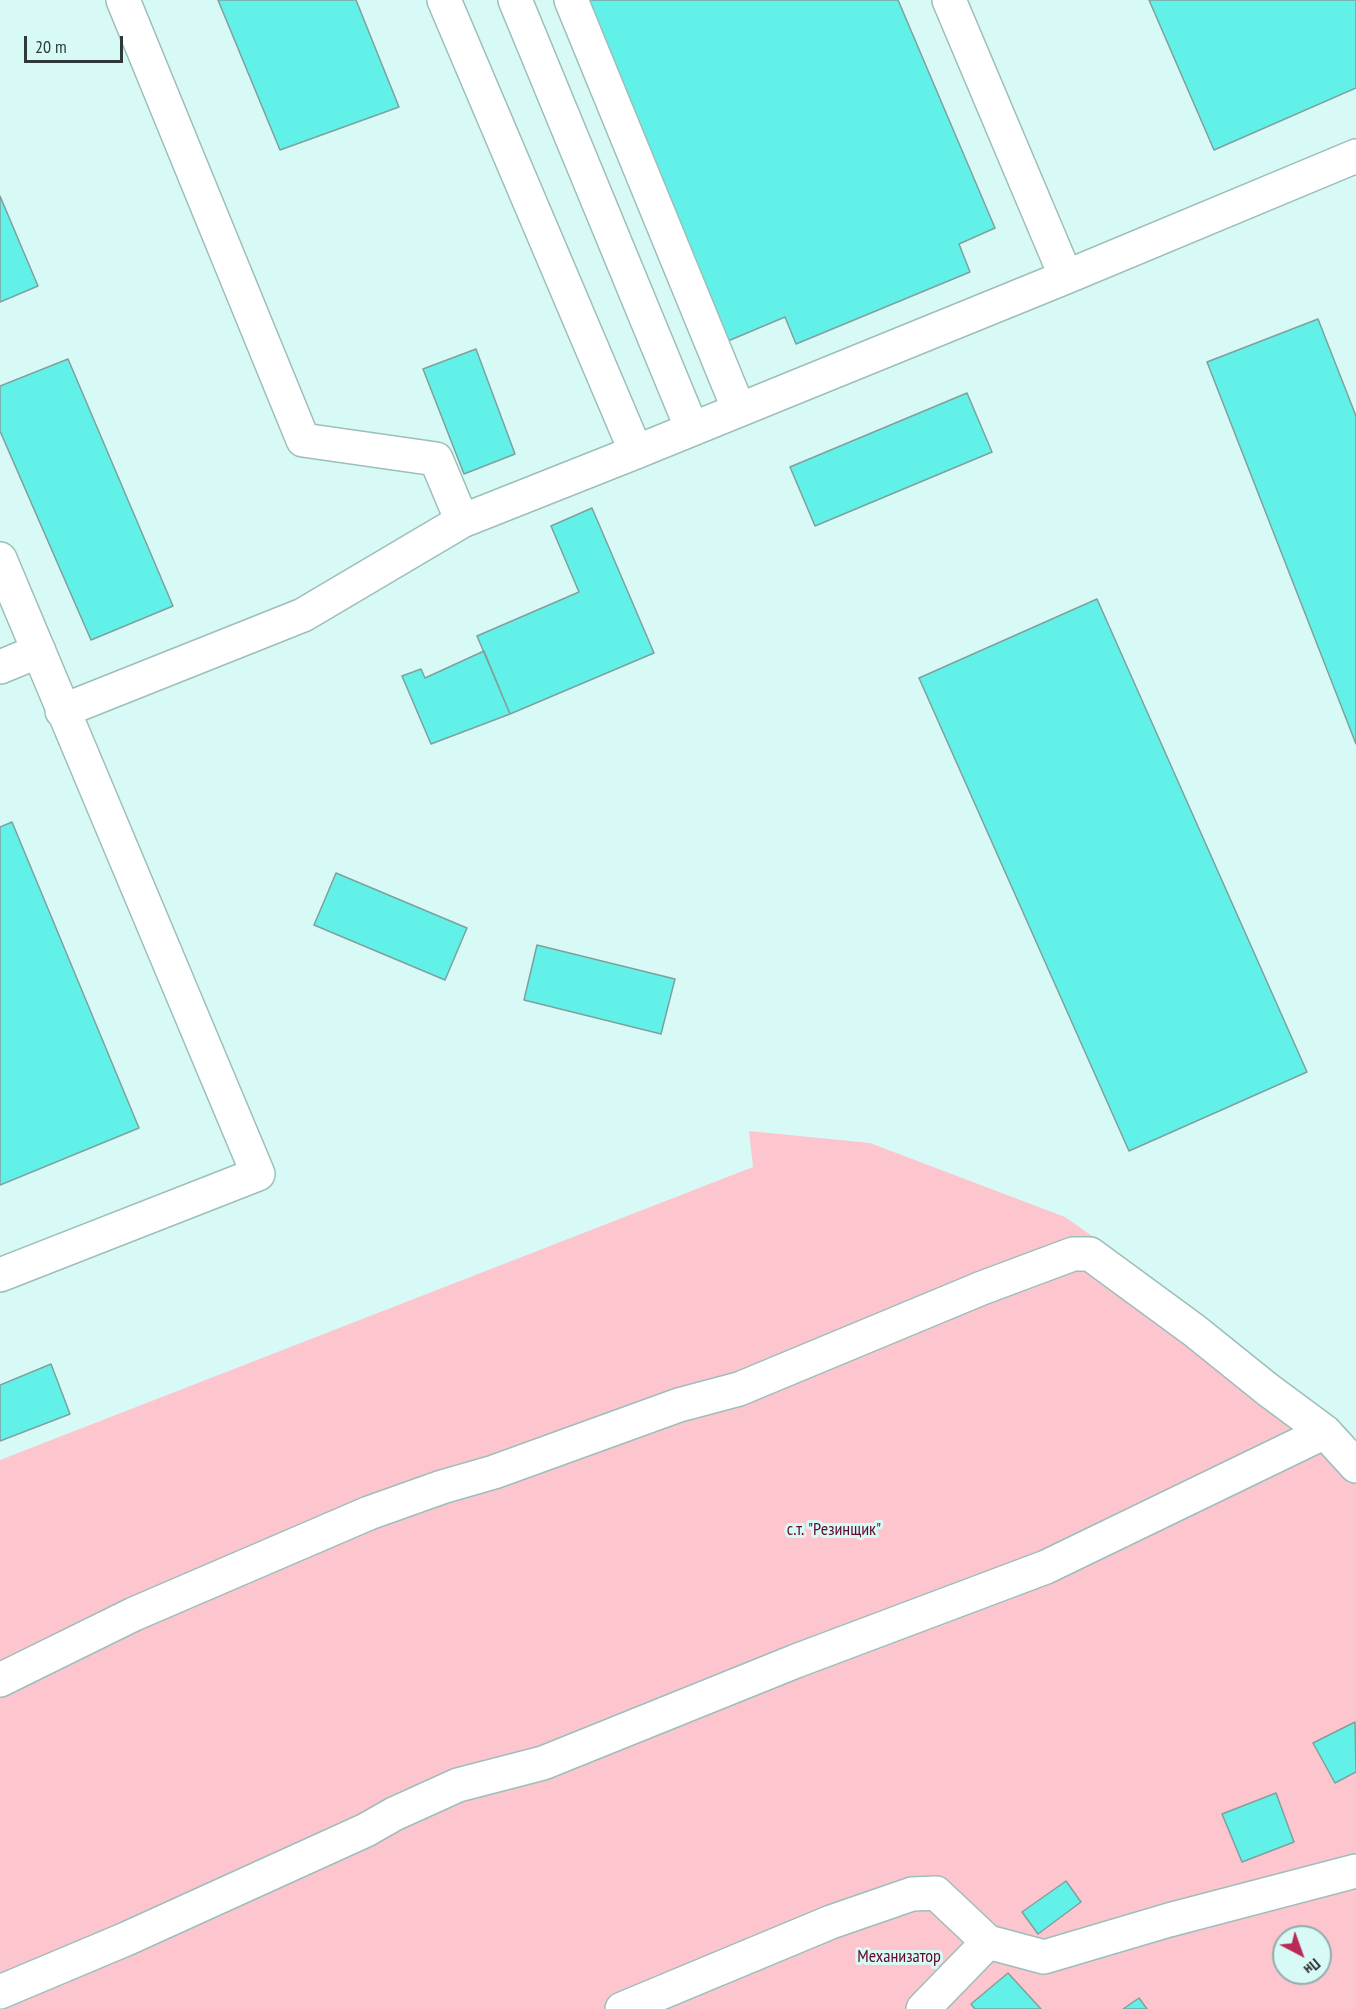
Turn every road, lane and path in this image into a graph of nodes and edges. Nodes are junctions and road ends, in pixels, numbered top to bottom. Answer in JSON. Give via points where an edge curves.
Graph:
{"nodes":[{"id":1,"x":123,"y":0,"type":"edge"},
{"id":2,"x":444,"y":0,"type":"edge"},
{"id":3,"x":515,"y":0,"type":"edge"},
{"id":4,"x":571,"y":0,"type":"edge"},
{"id":5,"x":949,"y":0,"type":"edge"},
{"id":6,"x":1356,"y":156,"type":"edge"},
{"id":7,"x":1066,"y":277,"type":"junction"},
{"id":8,"x":739,"y":410,"type":"junction"},
{"id":9,"x":692,"y":429,"type":"junction"},
{"id":10,"x":636,"y":452,"type":"junction"},
{"id":11,"x":462,"y":521,"type":"junction"},
{"id":12,"x":0,"y":558,"type":"edge"},
{"id":13,"x":39,"y":651,"type":"junction"},
{"id":14,"x":0,"y":667,"type":"edge"},
{"id":15,"x":62,"y":711,"type":"junction"},
{"id":16,"x":0,"y":1275,"type":"edge"},
{"id":17,"x":1325,"y":1432,"type":"junction"},
{"id":18,"x":1356,"y":1466,"type":"edge"},
{"id":19,"x":0,"y":1680,"type":"edge"},
{"id":20,"x":1356,"y":1871,"type":"edge"},
{"id":21,"x":988,"y":1942,"type":"junction"},
{"id":22,"x":0,"y":1992,"type":"edge"},
{"id":23,"x":622,"y":2009,"type":"edge"},
{"id":24,"x":923,"y":2009,"type":"edge"}],
"edges":[{"from":1,"to":11,"type":"lane","via":[[303,440],[436,459]]},
{"from":2,"to":10,"type":"lane"},
{"from":3,"to":9,"type":"lane"},
{"from":4,"to":8,"type":"lane"},
{"from":5,"to":7,"type":"lane"},
{"from":6,"to":7,"type":"lane"},
{"from":7,"to":8,"type":"lane"},
{"from":8,"to":9,"type":"lane"},
{"from":9,"to":10,"type":"lane"},
{"from":10,"to":11,"type":"lane"},
{"from":11,"to":15,"type":"lane","via":[[303,615]]},
{"from":12,"to":13,"type":"lane"},
{"from":13,"to":14,"type":"lane"},
{"from":13,"to":15,"type":"lane"},
{"from":15,"to":16,"type":"lane","via":[[258,1174]]},
{"from":17,"to":18,"type":"lane"},
{"from":17,"to":19,"type":"lane","via":[[1090,1254],[1073,1254],[739,1389],[369,1513],[134,1614]]},
{"from":17,"to":22,"type":"lane","via":[[1046,1567],[796,1661],[543,1763],[458,1785],[126,1940]]},
{"from":20,"to":21,"type":"lane","via":[[1044,1957]]},
{"from":21,"to":23,"type":"lane","via":[[936,1893],[912,1894],[831,1922]]},
{"from":21,"to":24,"type":"lane"}]}
